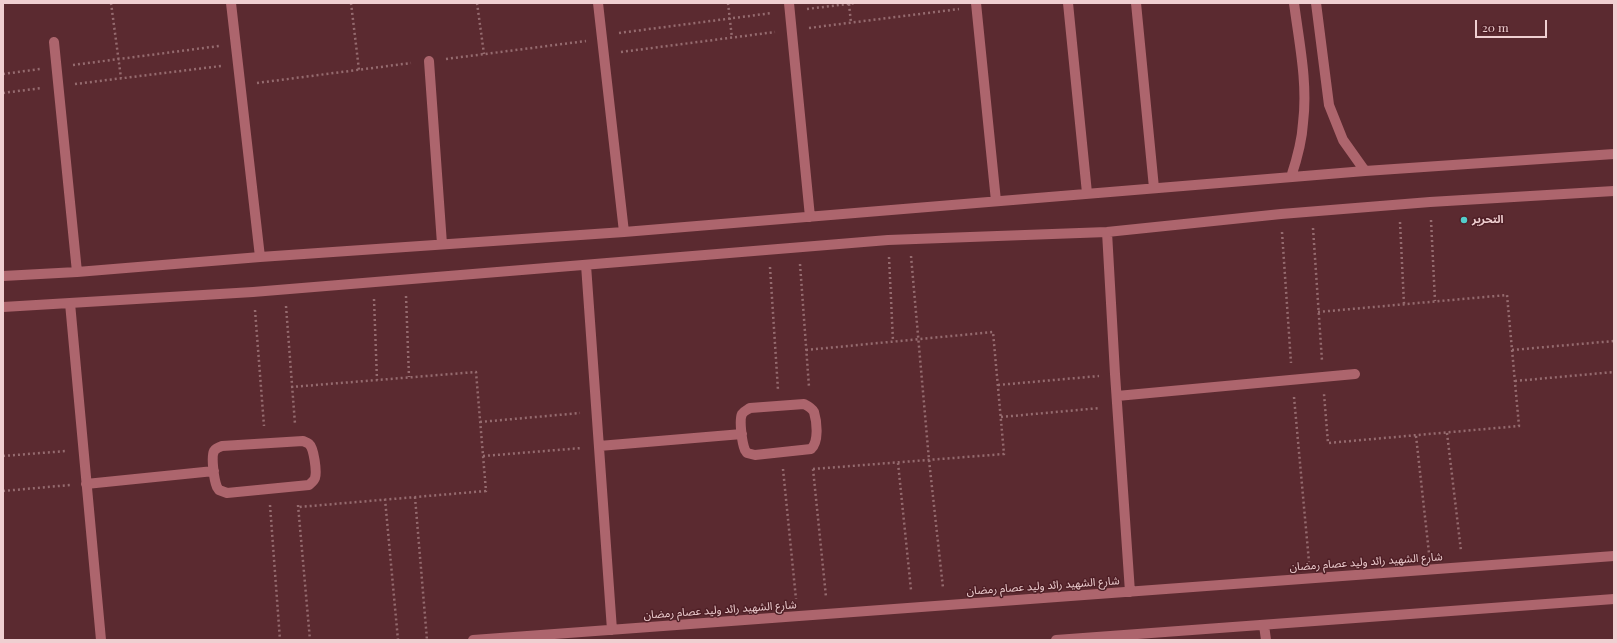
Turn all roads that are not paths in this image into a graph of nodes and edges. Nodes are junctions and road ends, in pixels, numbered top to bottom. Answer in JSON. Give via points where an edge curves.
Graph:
{"nodes":[{"id":1,"x":231,"y":3,"type":"edge"},
{"id":2,"x":598,"y":3,"type":"edge"},
{"id":3,"x":976,"y":3,"type":"edge"},
{"id":4,"x":1068,"y":3,"type":"edge"},
{"id":5,"x":1136,"y":3,"type":"edge"},
{"id":6,"x":1294,"y":3,"type":"edge"},
{"id":7,"x":1316,"y":3,"type":"edge"},
{"id":8,"x":790,"y":7,"type":"edge"},
{"id":9,"x":54,"y":42,"type":"dead end"},
{"id":10,"x":429,"y":61,"type":"dead end"},
{"id":11,"x":1614,"y":154,"type":"edge"},
{"id":12,"x":1365,"y":171,"type":"junction"},
{"id":13,"x":1291,"y":177,"type":"junction"},
{"id":14,"x":1154,"y":188,"type":"junction"},
{"id":15,"x":1614,"y":191,"type":"edge"},
{"id":16,"x":1087,"y":193,"type":"junction"},
{"id":17,"x":996,"y":201,"type":"junction"},
{"id":18,"x":810,"y":217,"type":"junction"},
{"id":19,"x":624,"y":232,"type":"junction"},
{"id":20,"x":1107,"y":232,"type":"junction"},
{"id":21,"x":442,"y":244,"type":"junction"},
{"id":22,"x":260,"y":257,"type":"junction"},
{"id":23,"x":586,"y":265,"type":"junction"},
{"id":24,"x":78,"y":272,"type":"junction"},
{"id":25,"x":3,"y":276,"type":"edge"},
{"id":26,"x":70,"y":303,"type":"junction"},
{"id":27,"x":3,"y":307,"type":"edge"},
{"id":28,"x":1355,"y":374,"type":"dead end"},
{"id":29,"x":1116,"y":396,"type":"junction"},
{"id":30,"x":742,"y":434,"type":"junction"},
{"id":31,"x":599,"y":446,"type":"junction"},
{"id":32,"x":214,"y":471,"type":"junction"},
{"id":33,"x":86,"y":484,"type":"junction"},
{"id":34,"x":1614,"y":556,"type":"edge"},
{"id":35,"x":1130,"y":592,"type":"junction"},
{"id":36,"x":1614,"y":599,"type":"edge"},
{"id":37,"x":1264,"y":625,"type":"junction"},
{"id":38,"x":612,"y":630,"type":"junction"},
{"id":39,"x":101,"y":640,"type":"edge"},
{"id":40,"x":473,"y":640,"type":"edge"},
{"id":41,"x":1056,"y":640,"type":"edge"},
{"id":42,"x":1266,"y":640,"type":"edge"}],
"edges":[{"from":1,"to":22,"type":"street"},
{"from":2,"to":19,"type":"street"},
{"from":3,"to":17,"type":"street"},
{"from":4,"to":16,"type":"street"},
{"from":5,"to":14,"type":"street"},
{"from":6,"to":13,"type":"street","via":[[1304,103],[1301,141]]},
{"from":7,"to":12,"type":"street","via":[[1329,105],[1343,140]]},
{"from":8,"to":18,"type":"street"},
{"from":9,"to":24,"type":"street"},
{"from":10,"to":21,"type":"street"},
{"from":11,"to":12,"type":"street"},
{"from":12,"to":13,"type":"street"},
{"from":13,"to":14,"type":"street"},
{"from":14,"to":16,"type":"street"},
{"from":15,"to":20,"type":"street","via":[[1312,211]]},
{"from":16,"to":17,"type":"street"},
{"from":17,"to":18,"type":"street"},
{"from":18,"to":19,"type":"street"},
{"from":19,"to":21,"type":"street"},
{"from":20,"to":23,"type":"street","via":[[888,240]]},
{"from":20,"to":29,"type":"street"},
{"from":21,"to":22,"type":"street"},
{"from":22,"to":24,"type":"street"},
{"from":23,"to":26,"type":"street","via":[[253,292]]},
{"from":23,"to":31,"type":"street"},
{"from":24,"to":25,"type":"street"},
{"from":26,"to":27,"type":"street"},
{"from":26,"to":33,"type":"street"},
{"from":28,"to":29,"type":"street"},
{"from":29,"to":35,"type":"street"},
{"from":30,"to":30,"type":"street","via":[[745,450],[751,455],[811,449],[817,438],[813,412],[804,404],[750,408],[742,415]]},
{"from":30,"to":31,"type":"street"},
{"from":31,"to":38,"type":"street"},
{"from":32,"to":32,"type":"street","via":[[217,487],[223,492],[309,485],[315,474],[312,448],[303,441],[222,446],[214,452]]},
{"from":32,"to":33,"type":"street"},
{"from":33,"to":39,"type":"street"},
{"from":34,"to":35,"type":"street","name":"شارع الشهيد رائد وليد عصام رمضان"},
{"from":35,"to":38,"type":"street","name":"شارع الشهيد رائد وليد عصام رمضان"},
{"from":36,"to":37,"type":"street"},
{"from":37,"to":41,"type":"street"},
{"from":37,"to":42,"type":"street"},
{"from":38,"to":40,"type":"street","name":"شارع الشهيد رائد وليد عصام رمضان"}]}
